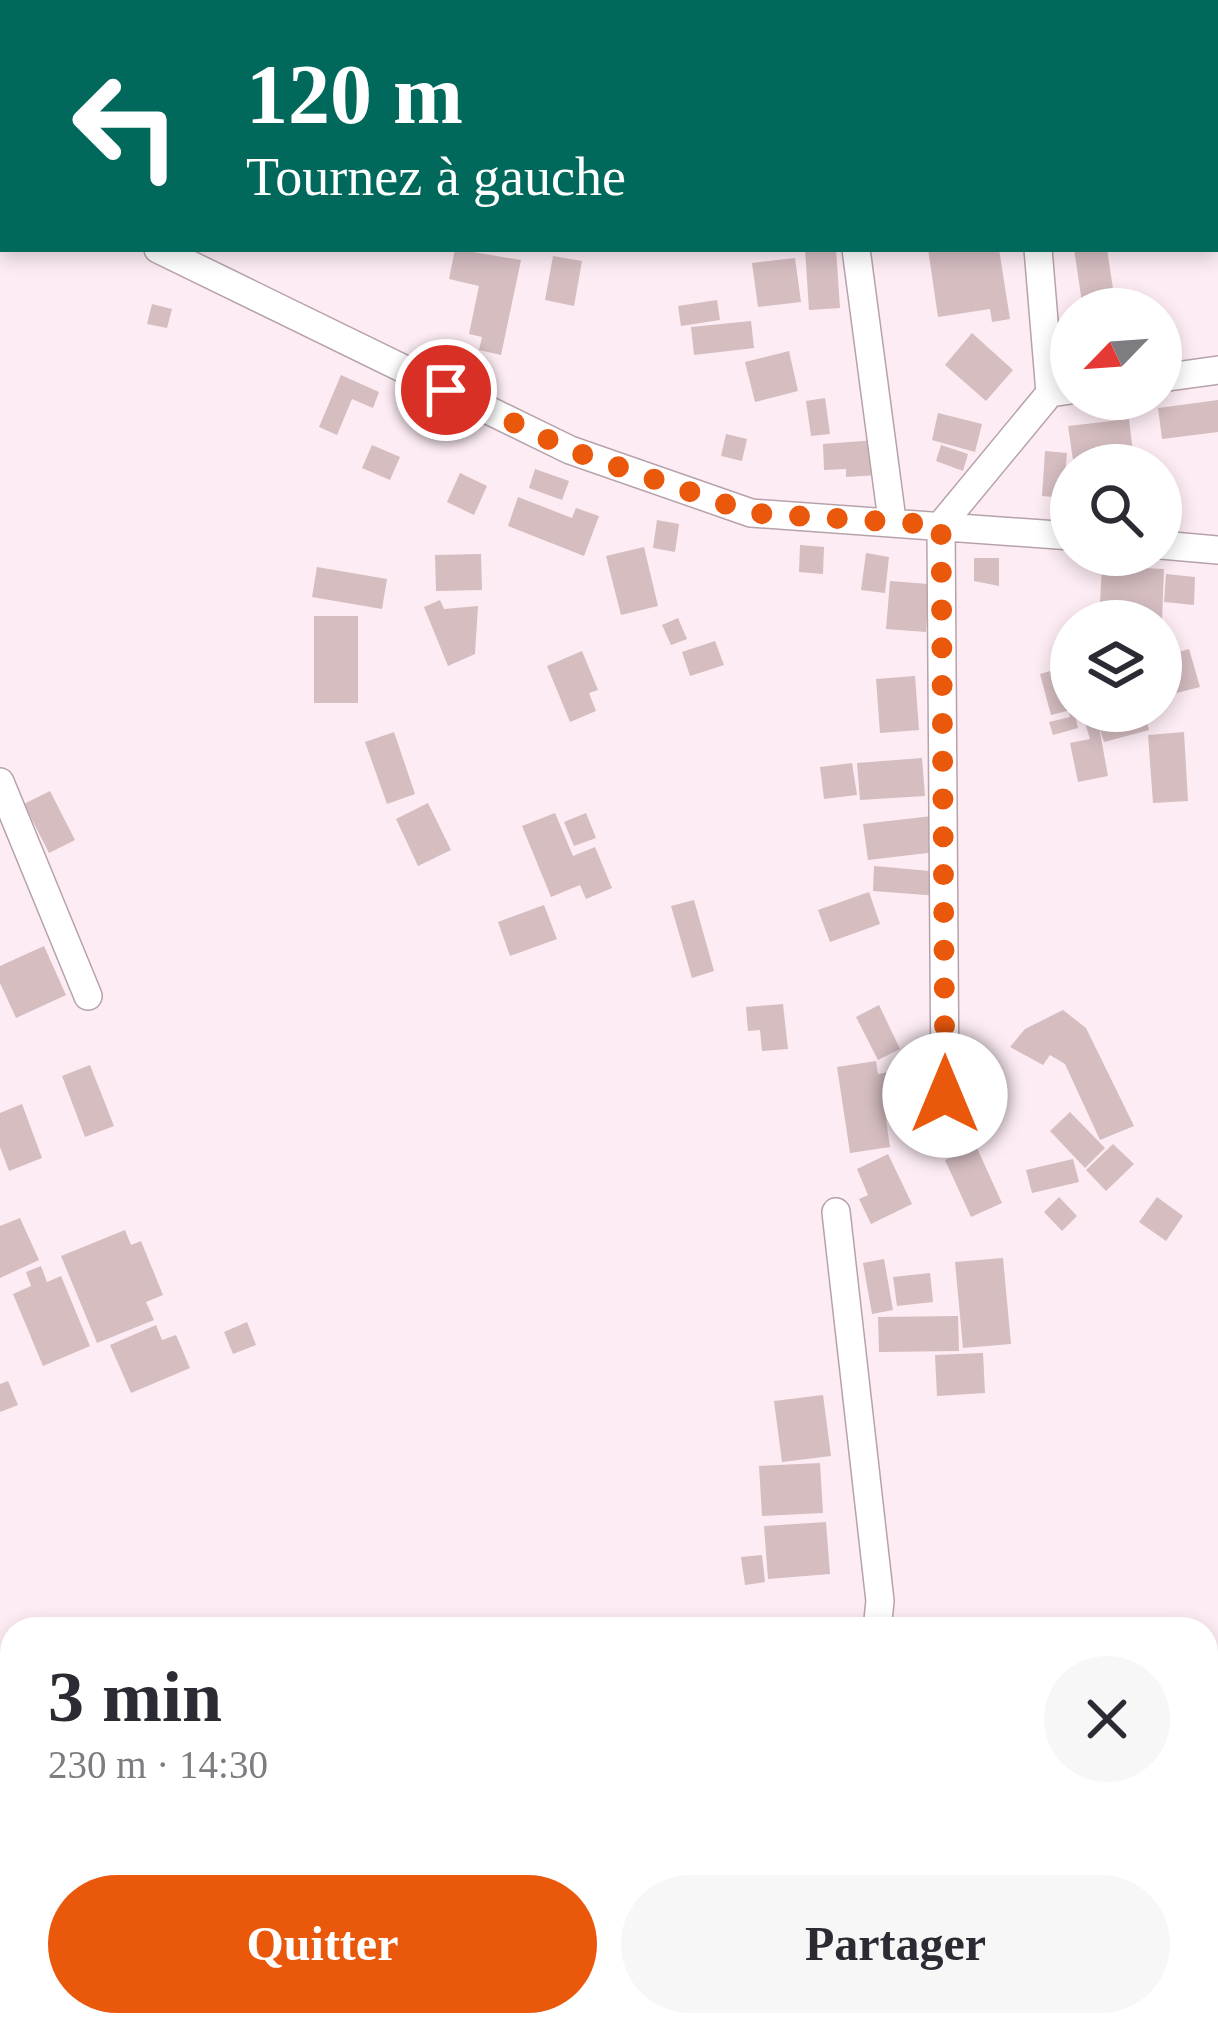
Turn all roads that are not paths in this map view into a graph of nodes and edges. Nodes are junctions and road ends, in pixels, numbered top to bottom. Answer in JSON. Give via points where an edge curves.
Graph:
{"nodes":[{"id":1,"x":164,"y":252,"type":"edge"},
{"id":2,"x":856,"y":252,"type":"edge"},
{"id":3,"x":1038,"y":252,"type":"edge"},
{"id":4,"x":1050,"y":324,"type":"edge"},
{"id":5,"x":1218,"y":370,"type":"edge"},
{"id":6,"x":1182,"y":375,"type":"edge"},
{"id":7,"x":1050,"y":404,"type":"edge"},
{"id":8,"x":892,"y":520,"type":"junction"},
{"id":9,"x":941,"y":525,"type":"junction"},
{"id":10,"x":1050,"y":534,"type":"edge"},
{"id":11,"x":1182,"y":547,"type":"edge"},
{"id":12,"x":1218,"y":550,"type":"edge"},
{"id":13,"x":0,"y":782,"type":"edge"},
{"id":14,"x":88,"y":995,"type":"dead end"},
{"id":15,"x":945,"y":1095,"type":"dead end"},
{"id":16,"x":836,"y":1212,"type":"dead end"},
{"id":17,"x":878,"y":1617,"type":"edge"}],
"edges":[{"from":1,"to":8,"type":"street","via":[[570,450],[751,513]]},
{"from":2,"to":8,"type":"street"},
{"from":3,"to":4,"type":"street"},
{"from":5,"to":6,"type":"street"},
{"from":7,"to":9,"type":"street"},
{"from":8,"to":9,"type":"street"},
{"from":9,"to":10,"type":"street"},
{"from":9,"to":15,"type":"street"},
{"from":11,"to":12,"type":"street"},
{"from":13,"to":14,"type":"street"},
{"from":16,"to":17,"type":"street"}]}
